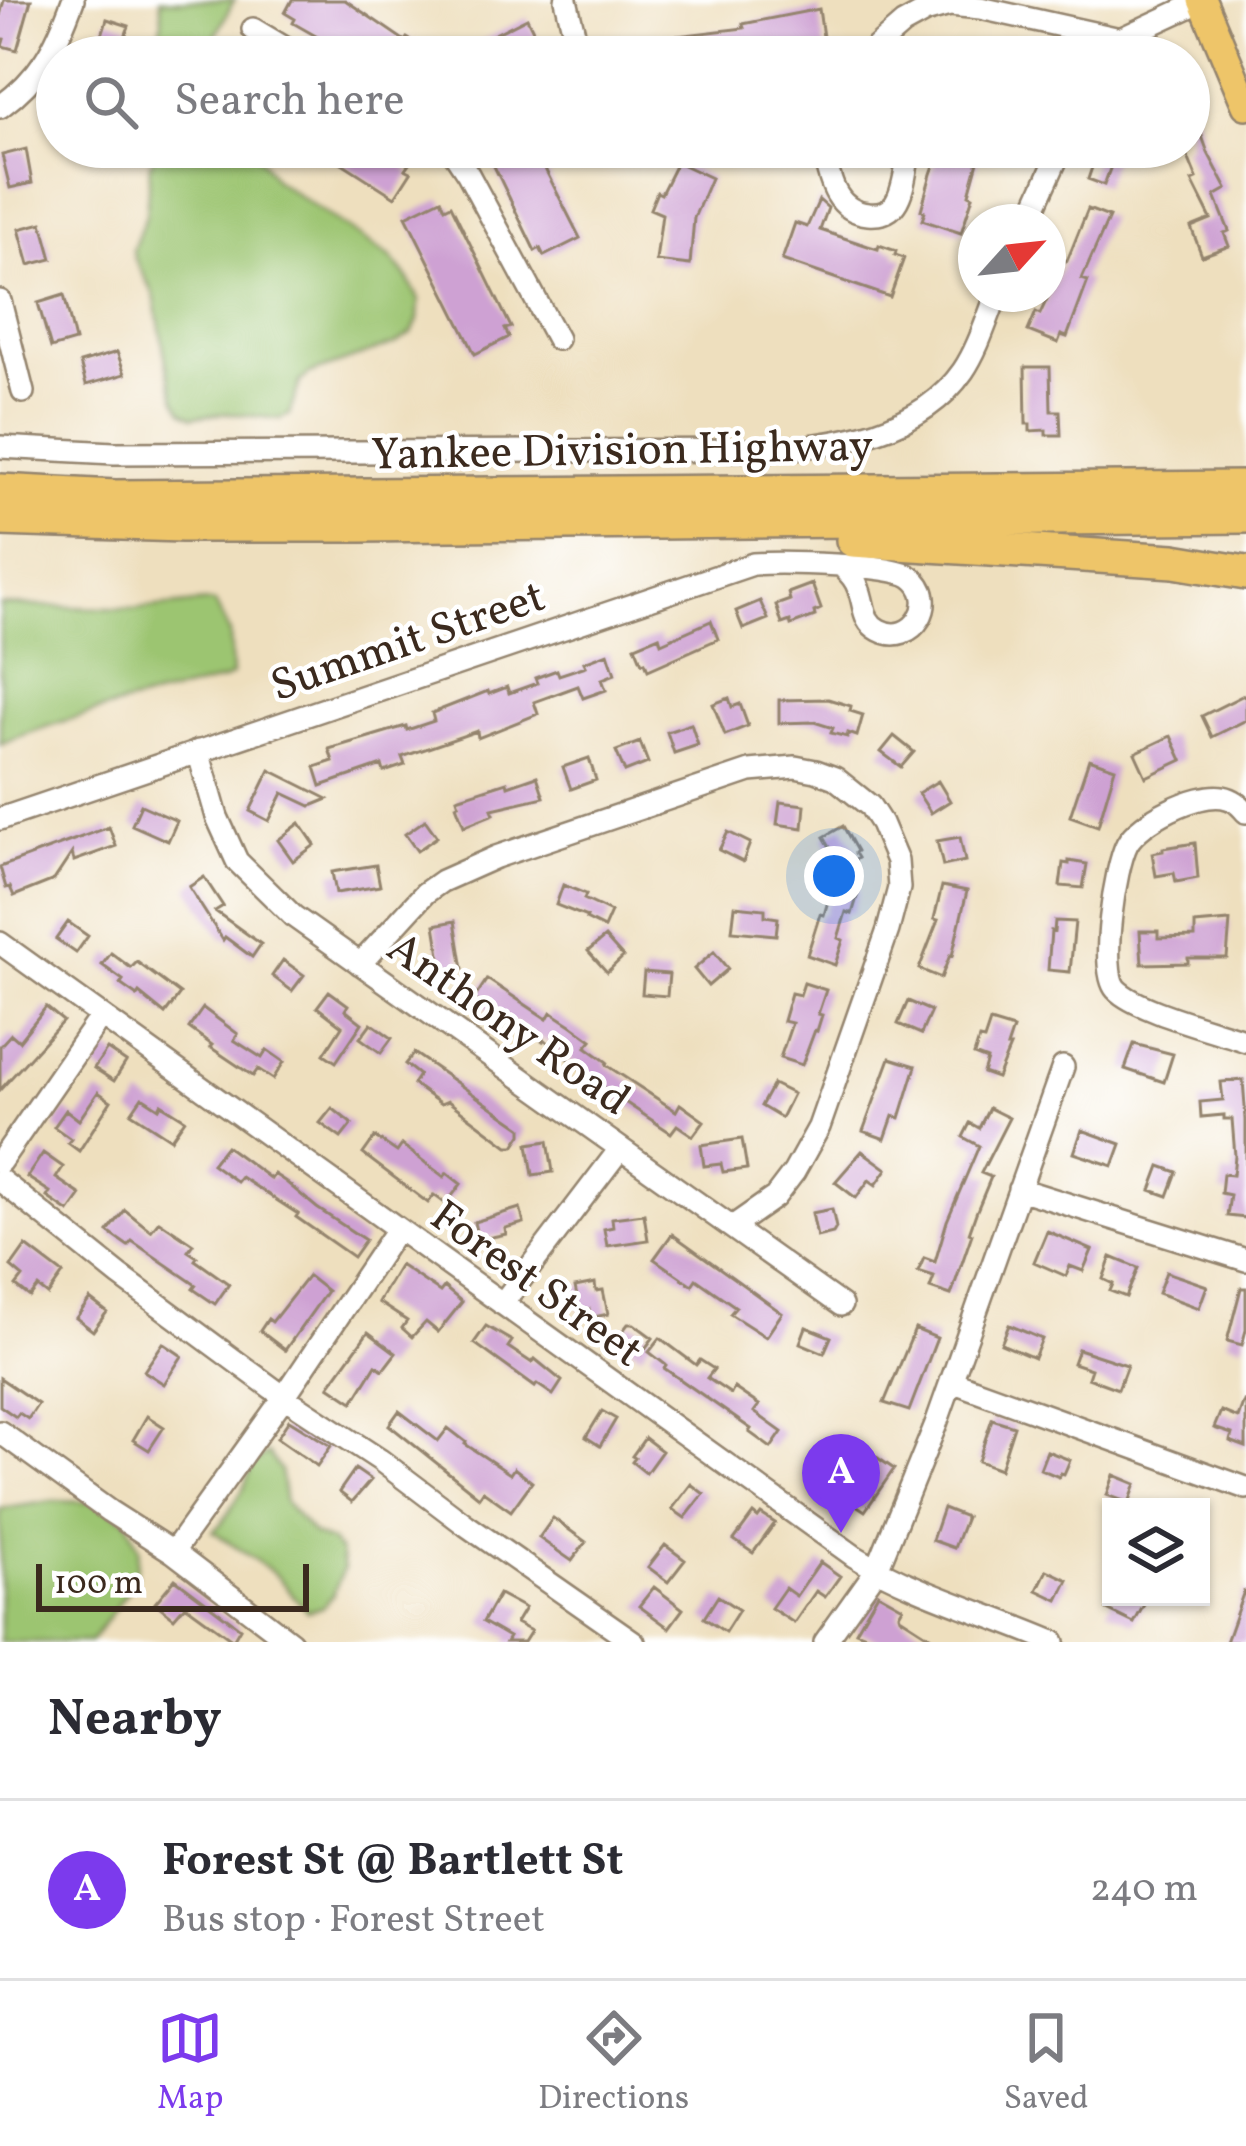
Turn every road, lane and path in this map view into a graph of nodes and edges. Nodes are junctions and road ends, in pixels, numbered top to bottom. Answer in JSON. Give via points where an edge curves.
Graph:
{"nodes":[{"id":1,"x":73,"y":0,"type":"edge"},
{"id":2,"x":566,"y":0,"type":"edge"},
{"id":3,"x":913,"y":0,"type":"edge"},
{"id":4,"x":1202,"y":0,"type":"edge"},
{"id":5,"x":948,"y":3,"type":"edge"},
{"id":6,"x":903,"y":23,"type":"junction"},
{"id":7,"x":253,"y":29,"type":"dead end"},
{"id":8,"x":60,"y":36,"type":"edge"},
{"id":9,"x":265,"y":36,"type":"edge"},
{"id":10,"x":575,"y":36,"type":"edge"},
{"id":11,"x":890,"y":36,"type":"edge"},
{"id":12,"x":1074,"y":36,"type":"edge"},
{"id":13,"x":1136,"y":36,"type":"edge"},
{"id":14,"x":36,"y":73,"type":"edge"},
{"id":15,"x":1246,"y":105,"type":"edge"},
{"id":16,"x":0,"y":107,"type":"edge"},
{"id":17,"x":464,"y":168,"type":"edge"},
{"id":18,"x":468,"y":168,"type":"edge"},
{"id":19,"x":827,"y":168,"type":"edge"},
{"id":20,"x":905,"y":168,"type":"edge"},
{"id":21,"x":1052,"y":168,"type":"edge"},
{"id":22,"x":468,"y":174,"type":"junction"},
{"id":23,"x":1036,"y":204,"type":"edge"},
{"id":24,"x":0,"y":301,"type":"edge"},
{"id":25,"x":990,"y":312,"type":"edge"},
{"id":26,"x":557,"y":339,"type":"dead end"},
{"id":27,"x":23,"y":392,"type":"dead end"},
{"id":28,"x":0,"y":446,"type":"edge"},
{"id":29,"x":1246,"y":488,"type":"edge"},
{"id":30,"x":0,"y":491,"type":"edge"},
{"id":31,"x":1246,"y":516,"type":"edge"},
{"id":32,"x":0,"y":519,"type":"edge"},
{"id":33,"x":569,"y":524,"type":"junction"},
{"id":34,"x":278,"y":525,"type":"junction"},
{"id":35,"x":0,"y":541,"type":"edge"},
{"id":36,"x":843,"y":567,"type":"dead end"},
{"id":37,"x":1246,"y":573,"type":"edge"},
{"id":38,"x":198,"y":751,"type":"junction"},
{"id":39,"x":1239,"y":806,"type":"edge"},
{"id":40,"x":0,"y":819,"type":"edge"},
{"id":41,"x":0,"y":943,"type":"edge"},
{"id":42,"x":360,"y":964,"type":"junction"},
{"id":43,"x":100,"y":1016,"type":"junction"},
{"id":44,"x":1246,"y":1041,"type":"edge"},
{"id":45,"x":1064,"y":1067,"type":"dead end"},
{"id":46,"x":620,"y":1148,"type":"junction"},
{"id":47,"x":0,"y":1162,"type":"edge"},
{"id":48,"x":0,"y":1180,"type":"edge"},
{"id":49,"x":1019,"y":1189,"type":"junction"},
{"id":50,"x":732,"y":1227,"type":"junction"},
{"id":51,"x":397,"y":1229,"type":"junction"},
{"id":52,"x":1246,"y":1260,"type":"edge"},
{"id":53,"x":502,"y":1304,"type":"junction"},
{"id":54,"x":841,"y":1305,"type":"dead end"},
{"id":55,"x":951,"y":1381,"type":"junction"},
{"id":56,"x":284,"y":1397,"type":"junction"},
{"id":57,"x":0,"y":1432,"type":"edge"},
{"id":58,"x":1246,"y":1488,"type":"edge"},
{"id":59,"x":173,"y":1552,"type":"junction"},
{"id":60,"x":877,"y":1570,"type":"junction"},
{"id":61,"x":291,"y":1642,"type":"edge"},
{"id":62,"x":634,"y":1642,"type":"edge"},
{"id":63,"x":825,"y":1642,"type":"edge"},
{"id":64,"x":1054,"y":1642,"type":"edge"}],
"edges":[{"from":1,"to":8,"type":"street"},
{"from":2,"to":10,"type":"street"},
{"from":3,"to":6,"type":"street"},
{"from":4,"to":13,"type":"street"},
{"from":4,"to":15,"type":"main road"},
{"from":5,"to":6,"type":"street"},
{"from":5,"to":12,"type":"street"},
{"from":6,"to":11,"type":"street"},
{"from":7,"to":9,"type":"street"},
{"from":14,"to":16,"type":"street"},
{"from":17,"to":22,"type":"street"},
{"from":18,"to":22,"type":"street"},
{"from":19,"to":20,"type":"street","via":[[842,203],[877,214],[895,205]]},
{"from":21,"to":23,"type":"street"},
{"from":22,"to":26,"type":"street"},
{"from":24,"to":27,"type":"street"},
{"from":25,"to":28,"type":"street","name":"Yankee Division Highway","via":[[967,366],[940,397],[894,424],[835,443],[114,454]]},
{"from":29,"to":30,"type":"highway","name":"Yankee Division Highway"},
{"from":31,"to":33,"type":"highway","name":"Yankee Division Highway"},
{"from":32,"to":34,"type":"highway","name":"Yankee Division Highway"},
{"from":33,"to":34,"type":"highway","name":"Yankee Division Highway"},
{"from":33,"to":37,"type":"highway","via":[[1154,560]]},
{"from":34,"to":35,"type":"highway"},
{"from":36,"to":38,"type":"street","name":"Summit Street","via":[[740,566]]},
{"from":38,"to":40,"type":"street","name":"Summit Street"},
{"from":38,"to":42,"type":"street","name":"Anthony Road","via":[[237,861],[292,916]]},
{"from":39,"to":44,"type":"street","via":[[1217,795],[1196,800],[1133,835],[1118,879],[1108,975],[1136,1003]]},
{"from":41,"to":43,"type":"street","name":"Forest Street"},
{"from":42,"to":46,"type":"street","name":"Anthony Road"},
{"from":42,"to":50,"type":"street","via":[[425,893],[496,857],[750,771],[795,767],[836,778],[881,824],[899,888],[820,1127],[776,1197]]},
{"from":43,"to":47,"type":"street"},
{"from":43,"to":51,"type":"street","name":"Forest Street"},
{"from":45,"to":49,"type":"street"},
{"from":46,"to":50,"type":"street","name":"Anthony Road"},
{"from":46,"to":53,"type":"street"},
{"from":48,"to":56,"type":"street"},
{"from":49,"to":52,"type":"street"},
{"from":49,"to":55,"type":"street"},
{"from":50,"to":54,"type":"street","name":"Anthony Road"},
{"from":51,"to":53,"type":"street","name":"Forest Street"},
{"from":51,"to":56,"type":"street"},
{"from":53,"to":60,"type":"street","name":"Forest Street"},
{"from":55,"to":58,"type":"street"},
{"from":55,"to":60,"type":"street"},
{"from":56,"to":59,"type":"street"},
{"from":56,"to":62,"type":"street"},
{"from":57,"to":59,"type":"street"},
{"from":59,"to":61,"type":"street"},
{"from":60,"to":63,"type":"street"},
{"from":60,"to":64,"type":"street","name":"Forest Street"}]}
